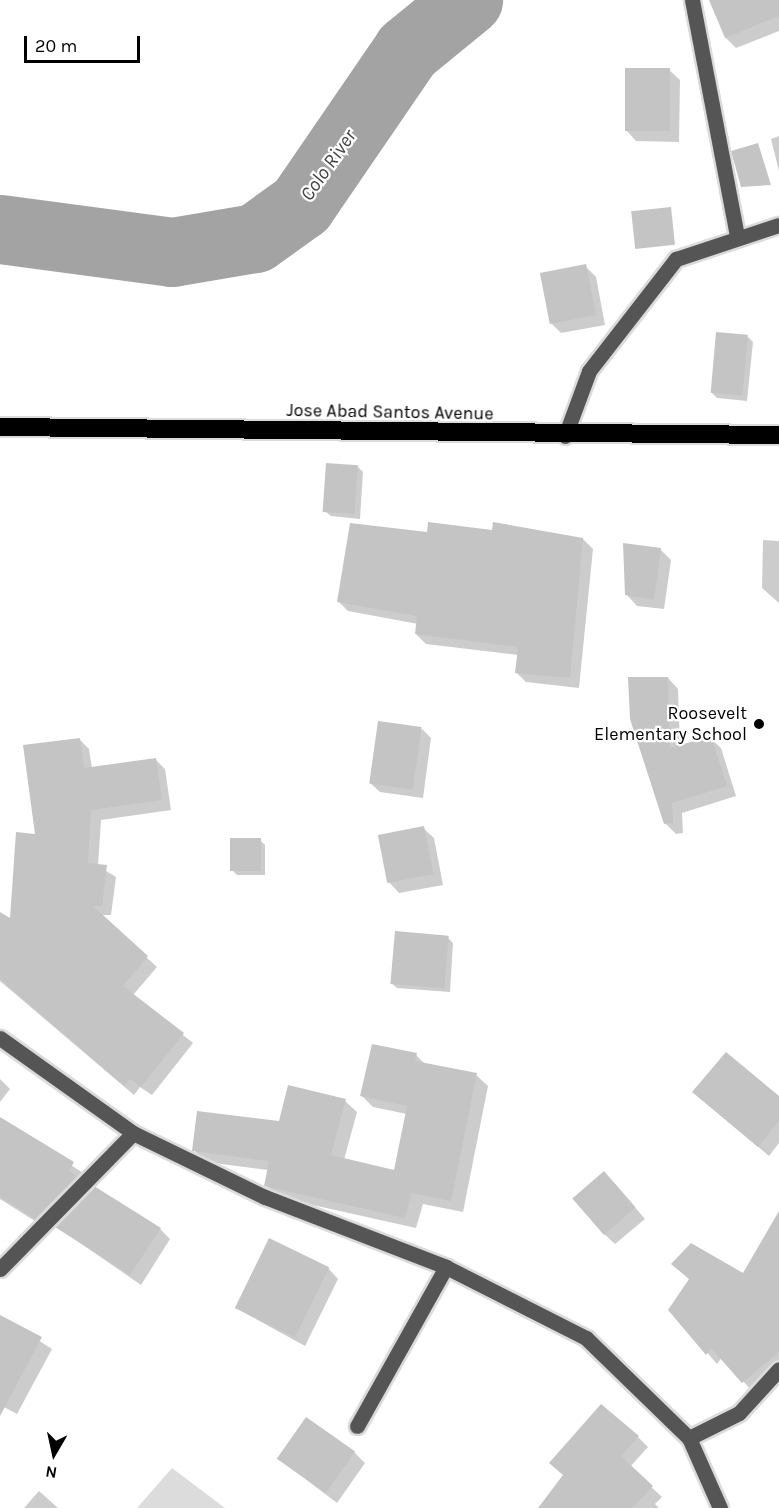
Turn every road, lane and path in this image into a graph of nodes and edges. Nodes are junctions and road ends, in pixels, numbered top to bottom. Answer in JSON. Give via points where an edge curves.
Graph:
{"nodes":[{"id":1,"x":692,"y":0,"type":"edge"},
{"id":2,"x":779,"y":225,"type":"edge"},
{"id":3,"x":737,"y":236,"type":"junction"},
{"id":4,"x":0,"y":427,"type":"edge"},
{"id":5,"x":779,"y":435,"type":"edge"},
{"id":6,"x":565,"y":436,"type":"junction"},
{"id":7,"x":0,"y":1038,"type":"edge"},
{"id":8,"x":133,"y":1133,"type":"junction"},
{"id":9,"x":446,"y":1267,"type":"junction"},
{"id":10,"x":0,"y":1269,"type":"edge"},
{"id":11,"x":779,"y":1369,"type":"edge"},
{"id":12,"x":357,"y":1426,"type":"dead end"},
{"id":13,"x":689,"y":1438,"type":"junction"},
{"id":14,"x":720,"y":1508,"type":"edge"}],
"edges":[{"from":1,"to":3,"type":"street"},
{"from":2,"to":3,"type":"street"},
{"from":3,"to":6,"type":"street","via":[[676,258],[589,371]]},
{"from":4,"to":6,"type":"highway","name":"Jose Abad Santos Avenue"},
{"from":5,"to":6,"type":"highway","name":"Jose Abad Santos Avenue"},
{"from":7,"to":8,"type":"street"},
{"from":8,"to":9,"type":"street","via":[[265,1197]]},
{"from":8,"to":10,"type":"street"},
{"from":9,"to":12,"type":"street"},
{"from":9,"to":13,"type":"street","via":[[586,1338]]},
{"from":11,"to":13,"type":"street","via":[[739,1413]]},
{"from":13,"to":14,"type":"street"}]}
